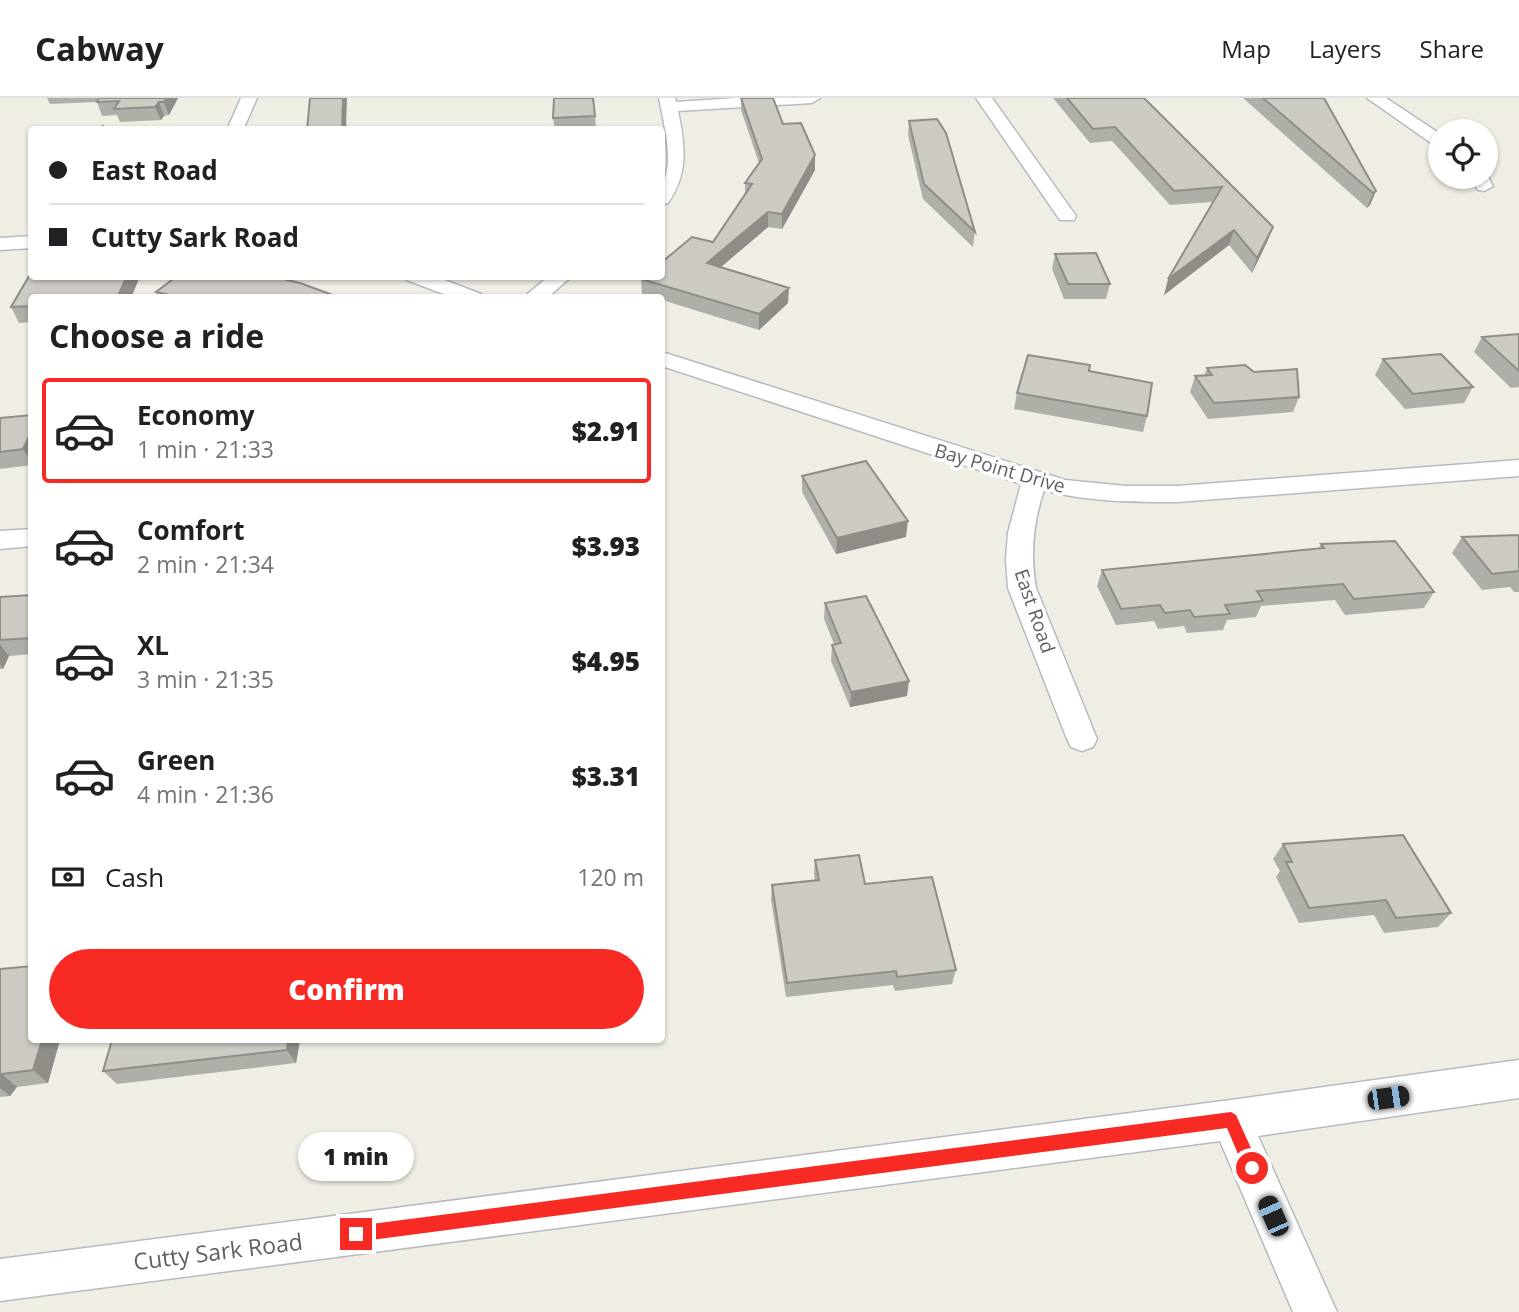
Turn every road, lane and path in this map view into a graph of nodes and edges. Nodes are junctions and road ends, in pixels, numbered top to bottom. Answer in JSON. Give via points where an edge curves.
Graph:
{"nodes":[{"id":1,"x":249,"y":98,"type":"edge"},
{"id":2,"x":812,"y":98,"type":"edge"},
{"id":3,"x":984,"y":98,"type":"edge"},
{"id":4,"x":1375,"y":98,"type":"edge"},
{"id":5,"x":668,"y":103,"type":"edge"},
{"id":6,"x":237,"y":126,"type":"edge"},
{"id":7,"x":1428,"y":133,"type":"edge"},
{"id":8,"x":665,"y":194,"type":"edge"},
{"id":9,"x":1067,"y":216,"type":"dead end"},
{"id":10,"x":28,"y":242,"type":"edge"},
{"id":11,"x":0,"y":244,"type":"edge"},
{"id":12,"x":425,"y":280,"type":"edge"},
{"id":13,"x":557,"y":280,"type":"edge"},
{"id":14,"x":463,"y":294,"type":"edge"},
{"id":15,"x":538,"y":294,"type":"edge"},
{"id":16,"x":665,"y":360,"type":"edge"},
{"id":17,"x":1519,"y":468,"type":"edge"},
{"id":18,"x":1035,"y":480,"type":"junction"},
{"id":19,"x":28,"y":537,"type":"edge"},
{"id":20,"x":0,"y":540,"type":"edge"},
{"id":21,"x":1082,"y":738,"type":"dead end"},
{"id":22,"x":1519,"y":1079,"type":"edge"},
{"id":23,"x":1231,"y":1120,"type":"junction"},
{"id":24,"x":0,"y":1280,"type":"edge"},
{"id":25,"x":1315,"y":1312,"type":"edge"}],
"edges":[{"from":1,"to":6,"type":"street"},
{"from":2,"to":5,"type":"street"},
{"from":3,"to":9,"type":"street"},
{"from":4,"to":7,"type":"street"},
{"from":5,"to":8,"type":"street","via":[[677,163]]},
{"from":10,"to":11,"type":"street"},
{"from":12,"to":14,"type":"street"},
{"from":13,"to":15,"type":"street"},
{"from":16,"to":18,"type":"street","name":"Bay Point Drive"},
{"from":17,"to":18,"type":"street","name":"Bay Point Drive","via":[[1177,494],[1114,493]]},
{"from":18,"to":21,"type":"street","name":"East Road","via":[[1023,512],[1018,562],[1023,588]]},
{"from":19,"to":20,"type":"street"},
{"from":22,"to":23,"type":"street","name":"Cutty Sark Road"},
{"from":23,"to":24,"type":"street","name":"Cutty Sark Road"},
{"from":23,"to":25,"type":"street"}]}
